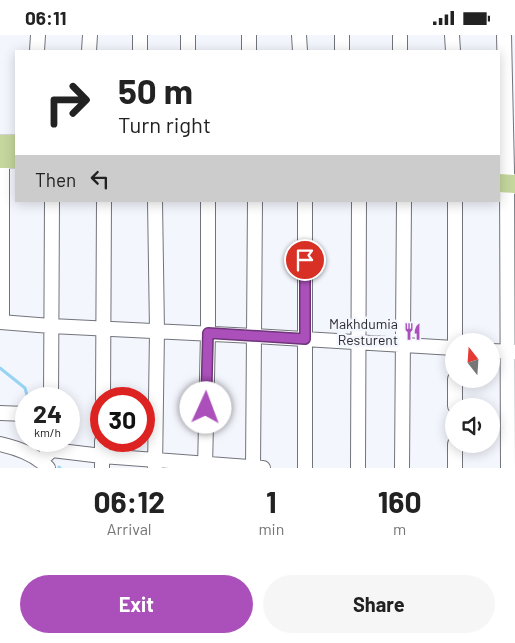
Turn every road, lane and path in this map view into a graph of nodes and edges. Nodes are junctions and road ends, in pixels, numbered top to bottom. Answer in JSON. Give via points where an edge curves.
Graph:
{"nodes":[{"id":1,"x":38,"y":35,"type":"edge"},
{"id":2,"x":90,"y":35,"type":"edge"},
{"id":3,"x":140,"y":35,"type":"edge"},
{"id":4,"x":188,"y":35,"type":"edge"},
{"id":5,"x":249,"y":35,"type":"edge"},
{"id":6,"x":299,"y":35,"type":"edge"},
{"id":7,"x":342,"y":35,"type":"edge"},
{"id":8,"x":400,"y":35,"type":"edge"},
{"id":9,"x":452,"y":35,"type":"edge"},
{"id":10,"x":504,"y":35,"type":"edge"},
{"id":11,"x":37,"y":50,"type":"edge"},
{"id":12,"x":89,"y":50,"type":"edge"},
{"id":13,"x":140,"y":50,"type":"edge"},
{"id":14,"x":188,"y":50,"type":"edge"},
{"id":15,"x":249,"y":50,"type":"edge"},
{"id":16,"x":300,"y":50,"type":"edge"},
{"id":17,"x":342,"y":50,"type":"edge"},
{"id":18,"x":400,"y":50,"type":"edge"},
{"id":19,"x":453,"y":50,"type":"edge"},
{"id":20,"x":15,"y":145,"type":"edge"},
{"id":21,"x":4,"y":155,"type":"edge"},
{"id":22,"x":507,"y":177,"type":"edge"},
{"id":23,"x":52,"y":202,"type":"edge"},
{"id":24,"x":104,"y":202,"type":"edge"},
{"id":25,"x":155,"y":202,"type":"edge"},
{"id":26,"x":208,"y":202,"type":"edge"},
{"id":27,"x":255,"y":202,"type":"edge"},
{"id":28,"x":305,"y":202,"type":"edge"},
{"id":29,"x":359,"y":202,"type":"edge"},
{"id":30,"x":404,"y":202,"type":"edge"},
{"id":31,"x":456,"y":202,"type":"edge"},
{"id":32,"x":1,"y":322,"type":"edge"},
{"id":33,"x":51,"y":326,"type":"junction"},
{"id":34,"x":103,"y":328,"type":"junction"},
{"id":35,"x":157,"y":331,"type":"junction"},
{"id":36,"x":208,"y":333,"type":"junction"},
{"id":37,"x":455,"y":333,"type":"edge"},
{"id":38,"x":254,"y":336,"type":"junction"},
{"id":39,"x":305,"y":339,"type":"junction"},
{"id":40,"x":358,"y":343,"type":"junction"},
{"id":41,"x":403,"y":345,"type":"junction"},
{"id":42,"x":445,"y":347,"type":"edge"},
{"id":43,"x":512,"y":352,"type":"edge"},
{"id":44,"x":51,"y":387,"type":"edge"},
{"id":45,"x":103,"y":387,"type":"edge"},
{"id":46,"x":0,"y":413,"type":"edge"},
{"id":47,"x":15,"y":414,"type":"edge"},
{"id":48,"x":2,"y":449,"type":"edge"},
{"id":49,"x":50,"y":452,"type":"edge"},
{"id":50,"x":71,"y":452,"type":"edge"},
{"id":51,"x":455,"y":453,"type":"edge"},
{"id":52,"x":102,"y":462,"type":"edge"},
{"id":53,"x":45,"y":464,"type":"edge"},
{"id":54,"x":155,"y":464,"type":"edge"},
{"id":55,"x":205,"y":466,"type":"edge"},
{"id":56,"x":252,"y":468,"type":"edge"},
{"id":57,"x":263,"y":468,"type":"edge"},
{"id":58,"x":305,"y":468,"type":"edge"},
{"id":59,"x":358,"y":468,"type":"edge"},
{"id":60,"x":402,"y":468,"type":"edge"},
{"id":61,"x":455,"y":468,"type":"edge"},
{"id":62,"x":508,"y":468,"type":"edge"}],
"edges":[{"from":1,"to":11,"type":"street"},
{"from":2,"to":12,"type":"street"},
{"from":3,"to":13,"type":"street"},
{"from":4,"to":14,"type":"street"},
{"from":5,"to":15,"type":"street"},
{"from":6,"to":16,"type":"street"},
{"from":7,"to":17,"type":"street"},
{"from":8,"to":18,"type":"street"},
{"from":9,"to":19,"type":"street"},
{"from":10,"to":22,"type":"street"},
{"from":20,"to":21,"type":"main road"},
{"from":21,"to":32,"type":"street"},
{"from":22,"to":43,"type":"street"},
{"from":23,"to":33,"type":"street"},
{"from":24,"to":34,"type":"street"},
{"from":25,"to":35,"type":"street"},
{"from":26,"to":36,"type":"street"},
{"from":27,"to":38,"type":"street"},
{"from":28,"to":39,"type":"street"},
{"from":29,"to":40,"type":"street"},
{"from":30,"to":41,"type":"street"},
{"from":31,"to":37,"type":"street"},
{"from":32,"to":33,"type":"street"},
{"from":33,"to":34,"type":"street"},
{"from":33,"to":44,"type":"street"},
{"from":34,"to":35,"type":"street"},
{"from":34,"to":45,"type":"street"},
{"from":35,"to":36,"type":"street"},
{"from":35,"to":54,"type":"street"},
{"from":36,"to":38,"type":"street"},
{"from":36,"to":55,"type":"street"},
{"from":38,"to":39,"type":"street"},
{"from":38,"to":56,"type":"street"},
{"from":39,"to":40,"type":"street"},
{"from":39,"to":58,"type":"street"},
{"from":40,"to":41,"type":"street"},
{"from":40,"to":59,"type":"street"},
{"from":41,"to":42,"type":"street"},
{"from":41,"to":60,"type":"street"},
{"from":43,"to":62,"type":"street"},
{"from":46,"to":47,"type":"street"},
{"from":48,"to":53,"type":"street","via":[[24,451]]},
{"from":49,"to":53,"type":"street"},
{"from":50,"to":52,"type":"street"},
{"from":51,"to":61,"type":"street"},
{"from":52,"to":54,"type":"street"},
{"from":54,"to":55,"type":"street"},
{"from":55,"to":56,"type":"street"},
{"from":56,"to":57,"type":"street"}]}
